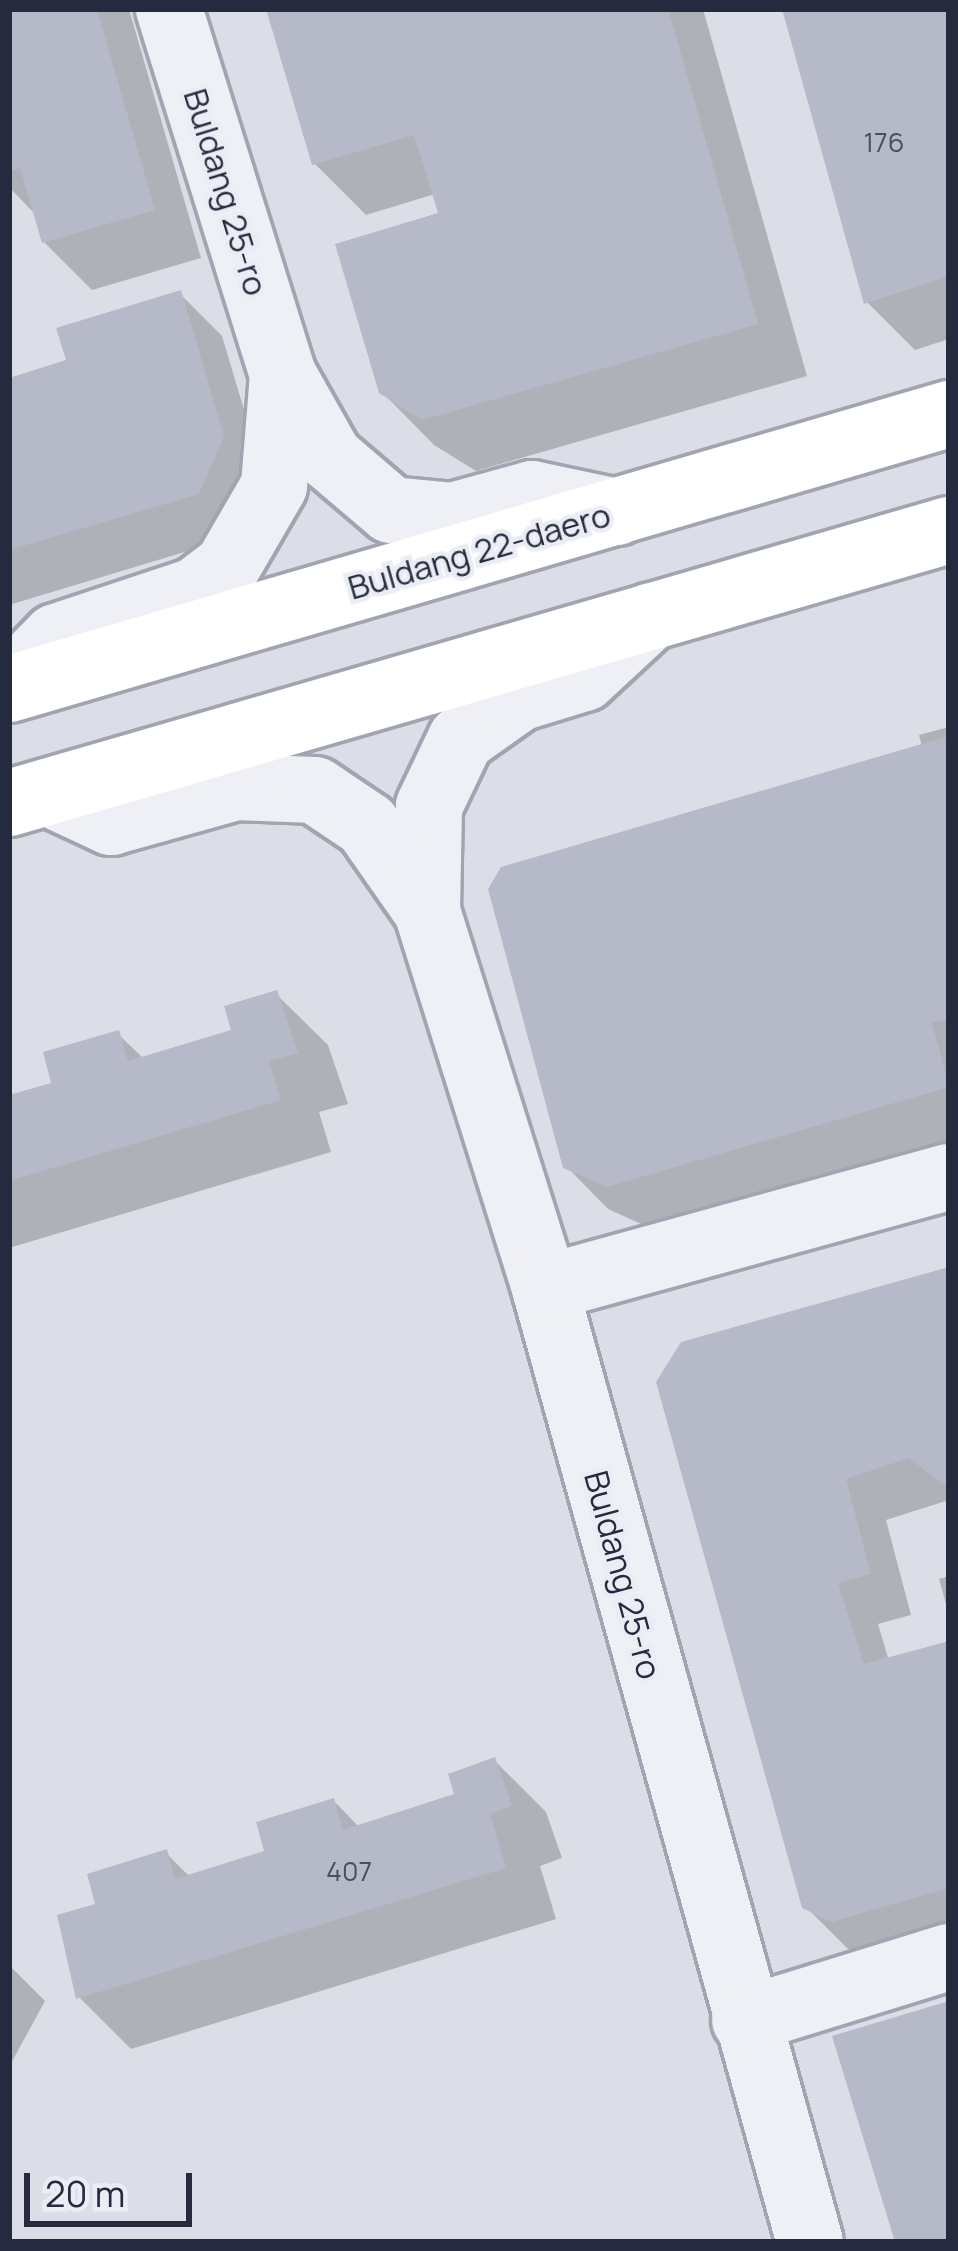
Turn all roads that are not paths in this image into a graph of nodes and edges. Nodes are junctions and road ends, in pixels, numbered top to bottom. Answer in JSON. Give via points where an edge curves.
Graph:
{"nodes":[{"id":1,"x":169,"y":9,"type":"edge"},
{"id":2,"x":283,"y":375,"type":"junction"},
{"id":3,"x":949,"y":414,"type":"edge"},
{"id":4,"x":617,"y":512,"type":"junction"},
{"id":5,"x":949,"y":530,"type":"edge"},
{"id":6,"x":651,"y":616,"type":"junction"},
{"id":7,"x":9,"y":687,"type":"edge"},
{"id":8,"x":28,"y":797,"type":"edge"},
{"id":9,"x":427,"y":911,"type":"junction"},
{"id":10,"x":949,"y":1177,"type":"edge"},
{"id":11,"x":545,"y":1288,"type":"junction"},
{"id":12,"x":949,"y":1957,"type":"edge"},
{"id":13,"x":745,"y":2020,"type":"junction"},
{"id":14,"x":810,"y":2242,"type":"edge"}],
"edges":[{"from":1,"to":2,"type":"street","name":"Buldang 25-ro"},
{"from":2,"to":4,"type":"street","via":[[330,458],[391,510],[452,516],[532,494]]},
{"from":2,"to":7,"type":"street","via":[[274,486],[227,566],[194,591],[56,637]]},
{"from":3,"to":4,"type":"main road","name":"Buldang 22-daero"},
{"from":4,"to":7,"type":"main road","name":"Buldang 22-daero"},
{"from":5,"to":6,"type":"main road"},
{"from":6,"to":8,"type":"main road"},
{"from":6,"to":9,"type":"street","via":[[584,678],[519,698],[461,739],[429,806]]},
{"from":8,"to":9,"type":"street","via":[[110,822],[236,787],[315,790],[367,825]]},
{"from":9,"to":11,"type":"street","name":"Buldang 25-ro"},
{"from":10,"to":11,"type":"street"},
{"from":11,"to":13,"type":"street","name":"Buldang 25-ro"},
{"from":12,"to":13,"type":"street"},
{"from":13,"to":14,"type":"street","name":"Buldang 25-ro"}]}
